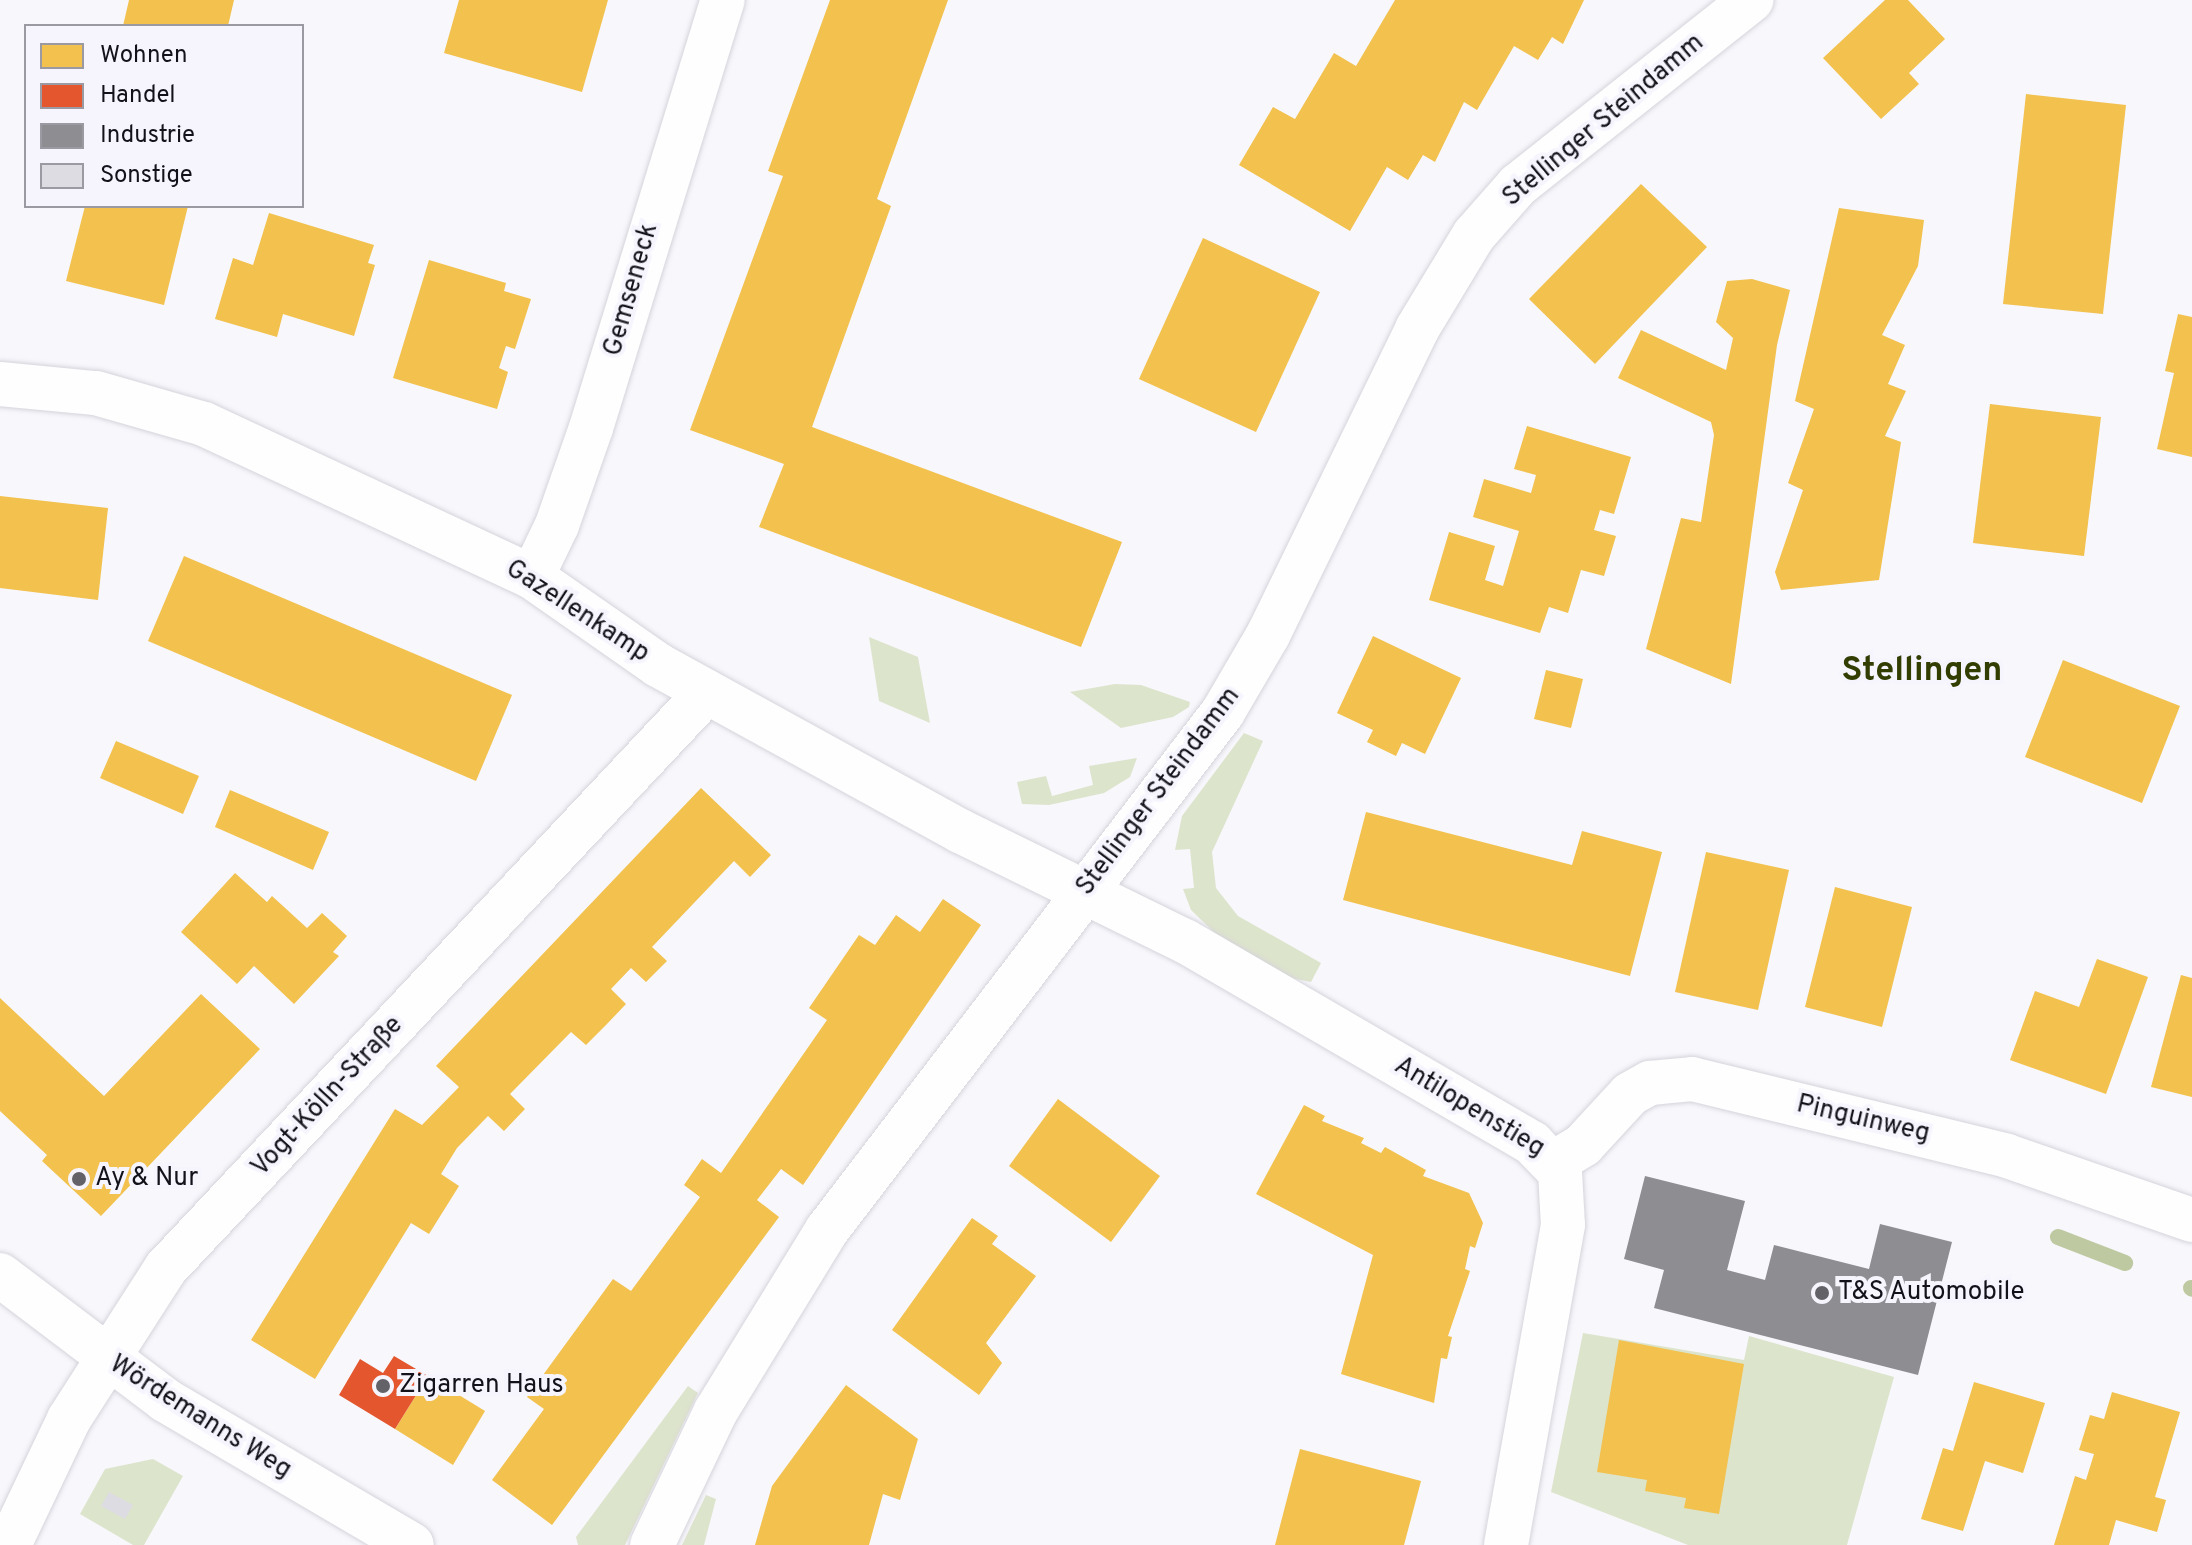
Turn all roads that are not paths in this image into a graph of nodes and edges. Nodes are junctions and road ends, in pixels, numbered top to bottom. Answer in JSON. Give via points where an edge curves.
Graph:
{"nodes":[{"id":1,"x":723,"y":0,"type":"edge"},
{"id":2,"x":1751,"y":0,"type":"edge"},
{"id":3,"x":0,"y":384,"type":"edge"},
{"id":4,"x":532,"y":577,"type":"junction"},
{"id":5,"x":707,"y":692,"type":"junction"},
{"id":6,"x":1083,"y":891,"type":"junction"},
{"id":7,"x":1555,"y":1162,"type":"junction"},
{"id":8,"x":2192,"y":1220,"type":"edge"},
{"id":9,"x":0,"y":1275,"type":"edge"},
{"id":10,"x":105,"y":1359,"type":"junction"},
{"id":11,"x":9,"y":1545,"type":"edge"},
{"id":12,"x":412,"y":1545,"type":"edge"},
{"id":13,"x":652,"y":1545,"type":"edge"},
{"id":14,"x":1506,"y":1545,"type":"edge"}],
"edges":[{"from":1,"to":4,"type":"street","name":"Gemseneck","via":[[591,428],[557,525]]},
{"from":2,"to":6,"type":"street","name":"Stellinger Steindamm","via":[[1518,185],[1474,235],[1417,329],[1244,679]]},
{"from":3,"to":4,"type":"street","name":"Gazellenkamp","via":[[96,393],[204,424]]},
{"from":4,"to":5,"type":"street","name":"Gazellenkamp","via":[[658,665]]},
{"from":5,"to":6,"type":"street","name":"Gazellenkamp","via":[[960,831]]},
{"from":5,"to":10,"type":"street","name":"Vogt-Kölln-Straße","via":[[166,1268]]},
{"from":6,"to":7,"type":"street","name":"Antilopenstieg","via":[[1199,949],[1532,1143]]},
{"from":6,"to":13,"type":"street","name":"Stellinger Steindamm","via":[[827,1230],[716,1411]]},
{"from":7,"to":8,"type":"street","name":"Pinguinweg","via":[[1583,1145],[1630,1094],[1650,1083],[1692,1079],[2007,1156]]},
{"from":7,"to":14,"type":"street","name":"Antilopenstieg","via":[[1564,1195],[1560,1250]]},
{"from":9,"to":10,"type":"street","name":"Wördemanns Weg"},
{"from":10,"to":11,"type":"street","name":"Vogt-Kölln-Straße"},
{"from":10,"to":12,"type":"street","name":"Wördemanns Weg","via":[[177,1408]]}]}
